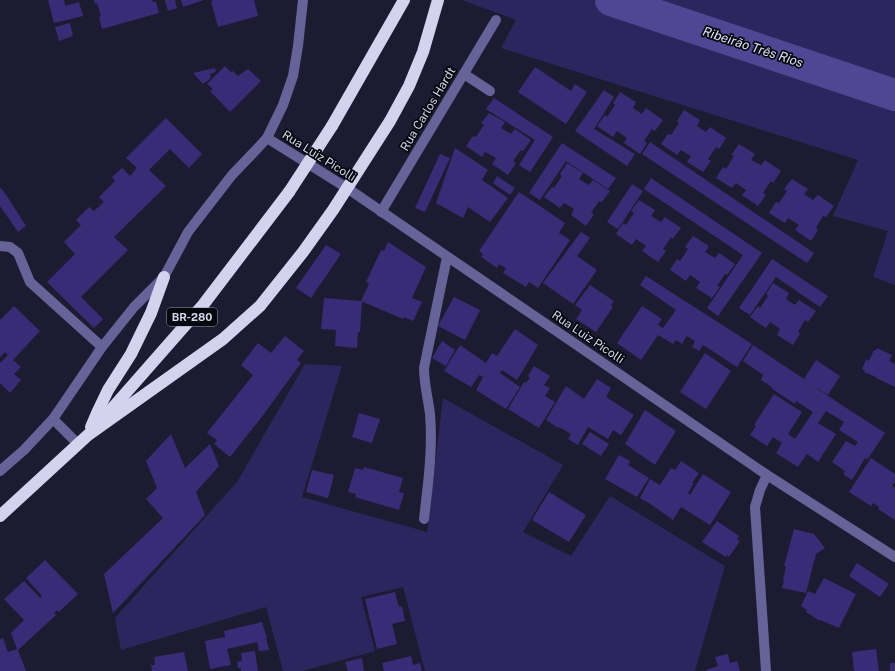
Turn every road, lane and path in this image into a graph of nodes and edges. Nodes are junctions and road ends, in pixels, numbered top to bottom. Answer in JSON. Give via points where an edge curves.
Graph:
{"nodes":[{"id":1,"x":303,"y":0,"type":"edge"},
{"id":2,"x":404,"y":0,"type":"edge"},
{"id":3,"x":438,"y":0,"type":"edge"},
{"id":4,"x":496,"y":20,"type":"dead end"},
{"id":5,"x":464,"y":74,"type":"junction"},
{"id":6,"x":490,"y":91,"type":"dead end"},
{"id":7,"x":267,"y":138,"type":"junction"},
{"id":8,"x":347,"y":188,"type":"junction"},
{"id":9,"x":381,"y":212,"type":"junction"},
{"id":10,"x":0,"y":246,"type":"edge"},
{"id":11,"x":447,"y":257,"type":"junction"},
{"id":12,"x":164,"y":277,"type":"junction"},
{"id":13,"x":102,"y":347,"type":"junction"},
{"id":14,"x":53,"y":419,"type":"junction"},
{"id":15,"x":88,"y":436,"type":"junction"},
{"id":16,"x":78,"y":444,"type":"junction"},
{"id":17,"x":0,"y":471,"type":"edge"},
{"id":18,"x":767,"y":475,"type":"junction"},
{"id":19,"x":0,"y":516,"type":"edge"},
{"id":20,"x":424,"y":519,"type":"dead end"},
{"id":21,"x":895,"y":558,"type":"edge"},
{"id":22,"x":766,"y":671,"type":"edge"}],
"edges":[{"from":1,"to":7,"type":"street","via":[[293,76]]},
{"from":2,"to":15,"type":"highway","number":"BR-280","bridge":true,"via":[[332,126],[289,192],[203,304]]},
{"from":3,"to":8,"type":"highway","via":[[424,52],[409,86]]},
{"from":4,"to":5,"type":"street","name":"Rua Carlos Hardt"},
{"from":5,"to":6,"type":"street"},
{"from":5,"to":9,"type":"street","name":"Rua Carlos Hardt"},
{"from":7,"to":8,"type":"street","name":"Rua Luiz Picolli"},
{"from":7,"to":12,"type":"street","via":[[232,175],[188,232]]},
{"from":8,"to":9,"type":"street","name":"Rua Luiz Picolli"},
{"from":8,"to":15,"type":"highway","via":[[303,252],[260,306],[223,339]]},
{"from":9,"to":11,"type":"street","name":"Rua Luiz Picolli"},
{"from":10,"to":13,"type":"street","via":[[18,253],[30,282]]},
{"from":11,"to":18,"type":"street","name":"Rua Luiz Picolli"},
{"from":11,"to":20,"type":"street","via":[[424,368],[430,414],[431,453]]},
{"from":12,"to":13,"type":"street","via":[[134,307]]},
{"from":12,"to":15,"type":"highway","via":[[151,313],[108,390]]},
{"from":13,"to":14,"type":"street"},
{"from":14,"to":16,"type":"street"},
{"from":14,"to":17,"type":"street"},
{"from":15,"to":16,"type":"highway","number":"BR-280"},
{"from":16,"to":19,"type":"highway","number":"BR-280"},
{"from":18,"to":21,"type":"street","name":"Rua Luiz Picolli"},
{"from":18,"to":22,"type":"street","via":[[755,507]]}]}
